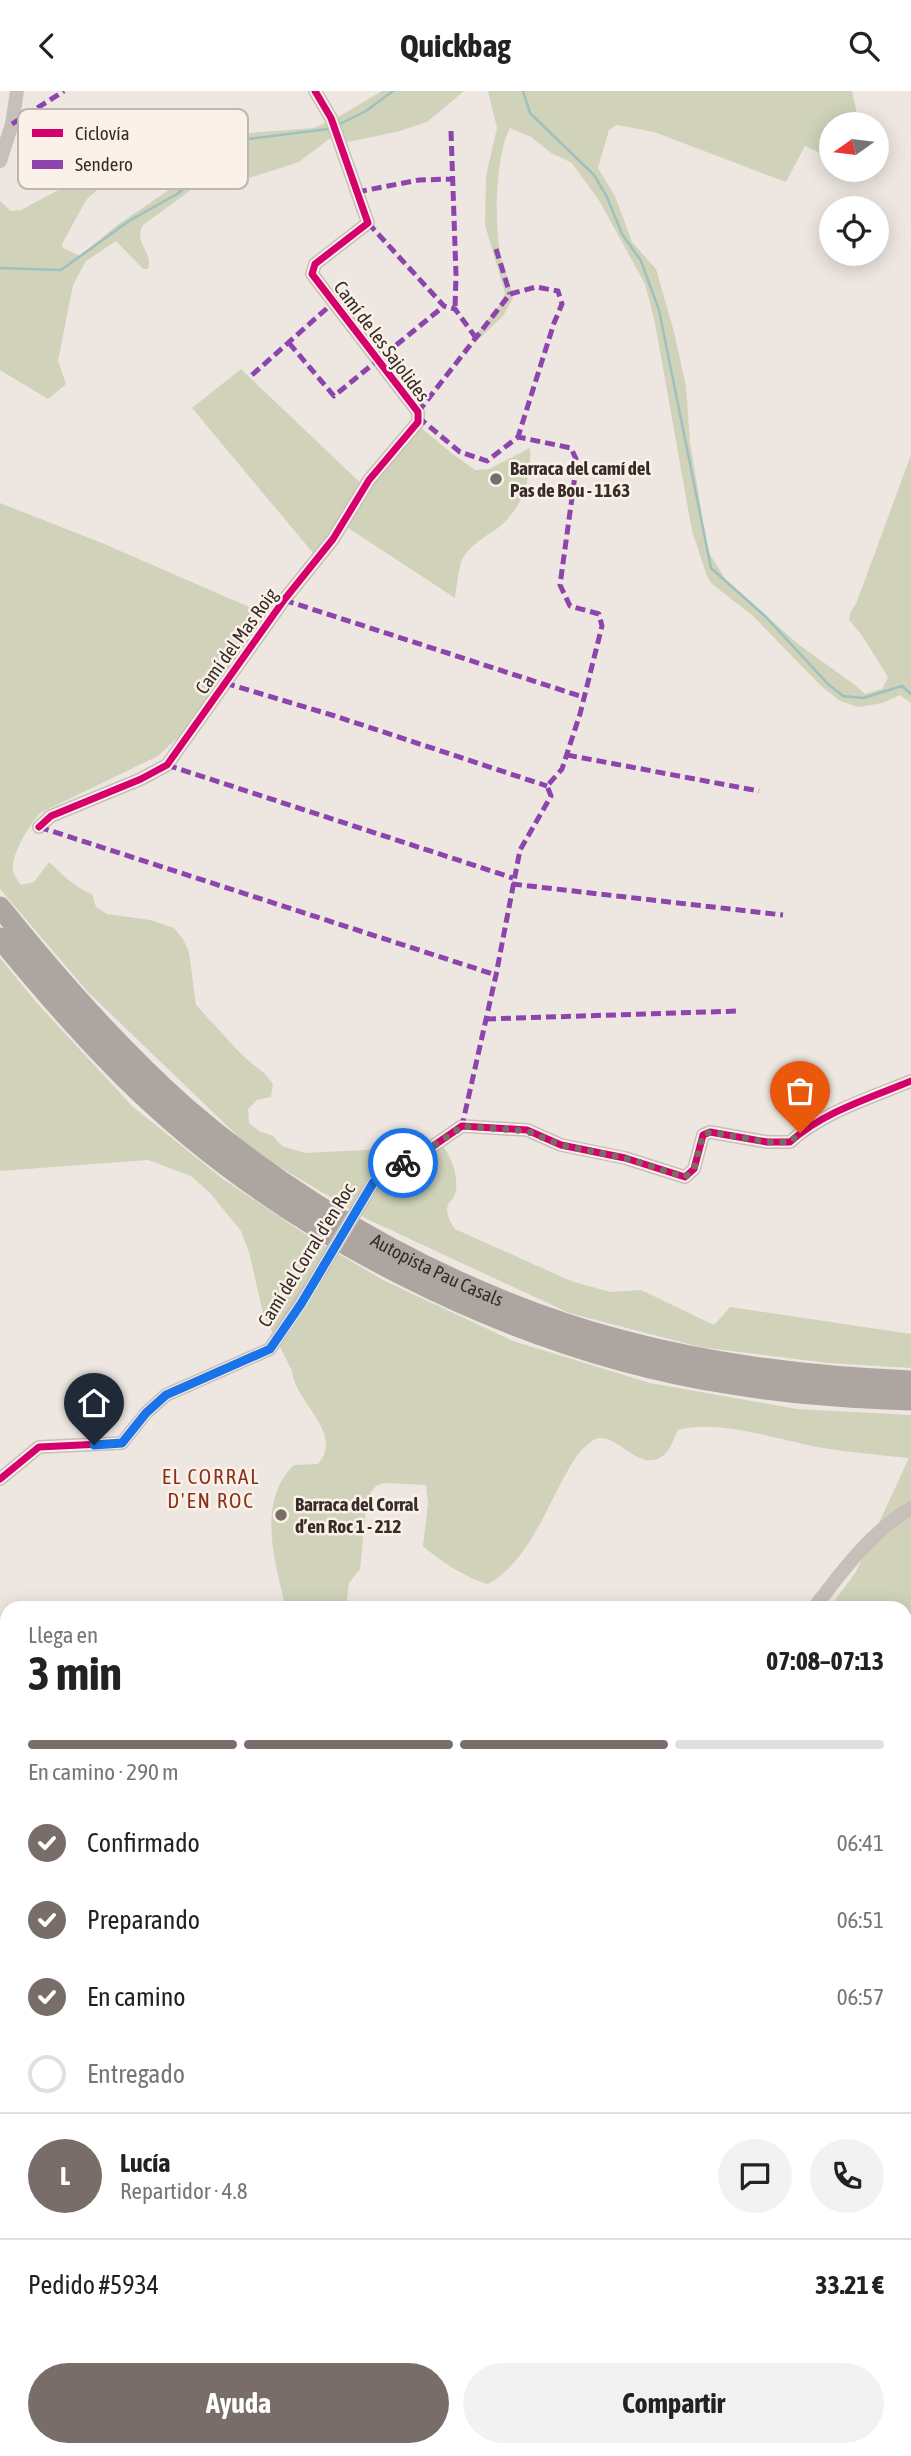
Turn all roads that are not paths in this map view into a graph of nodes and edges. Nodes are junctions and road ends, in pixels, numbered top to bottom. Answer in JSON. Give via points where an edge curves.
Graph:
{"nodes":[{"id":1,"x":17,"y":91,"type":"edge"},
{"id":2,"x":315,"y":91,"type":"edge"},
{"id":3,"x":0,"y":161,"type":"edge"},
{"id":4,"x":418,"y":422,"type":"joint"},
{"id":5,"x":38,"y":827,"type":"dead end"},
{"id":6,"x":0,"y":908,"type":"edge"},
{"id":7,"x":0,"y":938,"type":"edge"},
{"id":8,"x":911,"y":1081,"type":"edge"},
{"id":9,"x":911,"y":1381,"type":"edge"},
{"id":10,"x":911,"y":1400,"type":"edge"},
{"id":11,"x":0,"y":1479,"type":"edge"},
{"id":12,"x":911,"y":1508,"type":"edge"},
{"id":13,"x":820,"y":1601,"type":"edge"}],
"edges":[{"from":1,"to":3,"type":"street"},
{"from":2,"to":4,"type":"street","name":"Camí de les Sajolides","via":[[331,118],[368,223],[315,264],[312,274],[418,412]]},
{"from":4,"to":5,"type":"street","name":"Camí del Mas Roig","via":[[369,480],[333,539],[167,765],[51,816]]},
{"from":6,"to":9,"type":"highway","name":"Autopista Pau Casals","via":[[92,1016],[186,1108],[323,1209],[415,1260],[502,1300],[620,1340],[789,1373]]},
{"from":7,"to":10,"type":"highway","name":"Autopista Pau Casals","via":[[79,1030],[170,1118],[298,1215],[396,1271],[554,1339],[670,1372],[820,1396]]},
{"from":8,"to":11,"type":"street","name":"Camí del Corral d'en Roc","bridge":true,"via":[[841,1110],[790,1142],[710,1132],[703,1135],[694,1169],[685,1177],[561,1145],[527,1131],[463,1126],[373,1183],[270,1349],[166,1395],[122,1443],[39,1447]]},
{"from":12,"to":13,"type":"street","via":[[877,1532]]}]}
